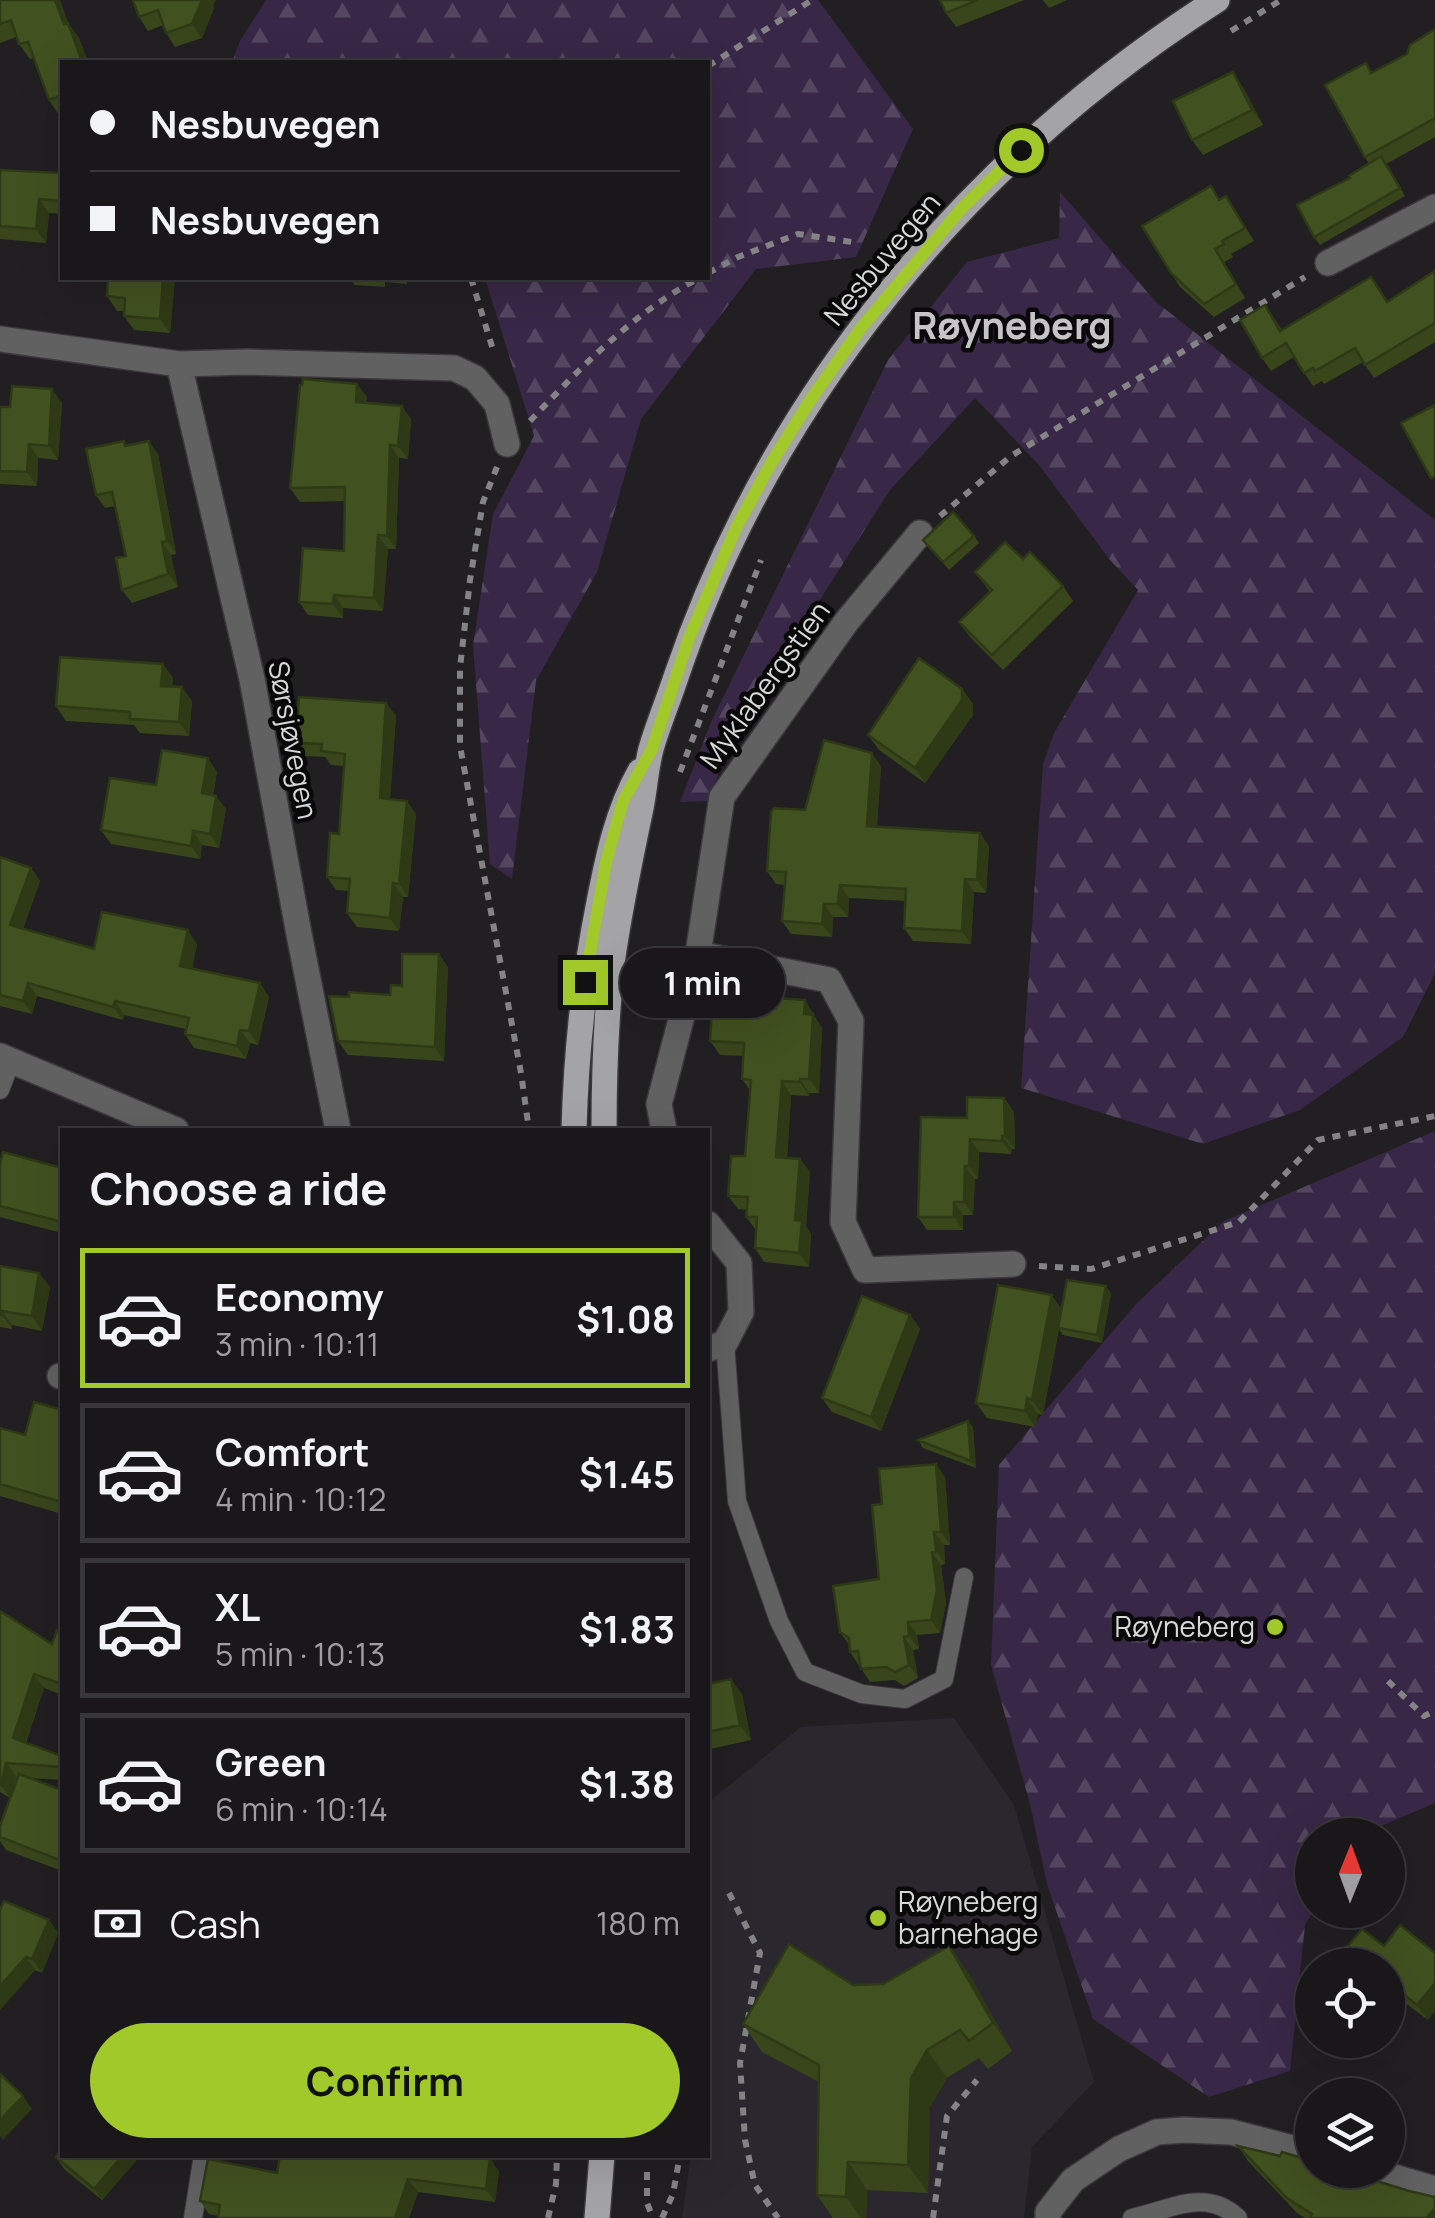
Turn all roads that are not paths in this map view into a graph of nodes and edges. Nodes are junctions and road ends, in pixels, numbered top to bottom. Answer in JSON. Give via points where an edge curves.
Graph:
{"nodes":[{"id":1,"x":1217,"y":0,"type":"edge"},
{"id":2,"x":1435,"y":207,"type":"edge"},
{"id":3,"x":1328,"y":263,"type":"road end"},
{"id":4,"x":0,"y":339,"type":"edge"},
{"id":5,"x":179,"y":364,"type":"junction"},
{"id":6,"x":507,"y":444,"type":"road end"},
{"id":7,"x":920,"y":533,"type":"road end"},
{"id":8,"x":652,"y":749,"type":"junction"},
{"id":9,"x":698,"y":954,"type":"junction"},
{"id":10,"x":6,"y":1058,"type":"edge"},
{"id":11,"x":0,"y":1090,"type":"edge"},
{"id":12,"x":171,"y":1128,"type":"edge"},
{"id":13,"x":338,"y":1128,"type":"edge"},
{"id":14,"x":574,"y":1128,"type":"edge"},
{"id":15,"x":604,"y":1128,"type":"edge"},
{"id":16,"x":664,"y":1128,"type":"edge"},
{"id":17,"x":710,"y":1227,"type":"edge"},
{"id":18,"x":1013,"y":1264,"type":"road end"},
{"id":19,"x":716,"y":1346,"type":"edge"},
{"id":20,"x":964,"y":1577,"type":"dead end"},
{"id":21,"x":1295,"y":2149,"type":"edge"},
{"id":22,"x":202,"y":2158,"type":"edge"},
{"id":23,"x":602,"y":2158,"type":"edge"},
{"id":24,"x":1405,"y":2180,"type":"edge"},
{"id":25,"x":1435,"y":2189,"type":"edge"},
{"id":26,"x":192,"y":2218,"type":"edge"},
{"id":27,"x":597,"y":2218,"type":"edge"},
{"id":28,"x":1048,"y":2218,"type":"edge"},
{"id":29,"x":1132,"y":2218,"type":"edge"},
{"id":30,"x":1238,"y":2218,"type":"edge"}],
"edges":[{"from":1,"to":8,"type":"main road","name":"Nesbuvegen","via":[[1092,89],[1021,150],[961,209],[861,328],[736,528]]},
{"from":2,"to":3,"type":"street"},
{"from":4,"to":5,"type":"street"},
{"from":5,"to":6,"type":"street","via":[[454,368],[475,378],[498,404]]},
{"from":5,"to":13,"type":"street","name":"Sørsjøvegen","via":[[252,680]]},
{"from":7,"to":9,"type":"street","name":"Myklabergstien","via":[[846,621],[722,797]]},
{"from":8,"to":14,"type":"main road","name":"Nesbuvegen","via":[[623,801],[606,862],[585,982]]},
{"from":8,"to":15,"type":"main road","name":"Nesbuvegen","via":[[612,966]]},
{"from":9,"to":16,"type":"street","name":"Myklabergstien","via":[[659,1104]]},
{"from":9,"to":18,"type":"street","via":[[828,980],[851,1020],[843,1222],[866,1270]]},
{"from":10,"to":11,"type":"lane"},
{"from":10,"to":12,"type":"street"},
{"from":17,"to":19,"type":"street","via":[[739,1263],[740,1312]]},
{"from":19,"to":20,"type":"lane","via":[[737,1500],[804,1672],[862,1694],[904,1699],[944,1679]]},
{"from":21,"to":28,"type":"street","via":[[1230,2132],[1158,2132],[1073,2180]]},
{"from":22,"to":26,"type":"lane"},
{"from":23,"to":27,"type":"main road"},
{"from":24,"to":25,"type":"street"},
{"from":29,"to":30,"type":"lane","via":[[1193,2201],[1216,2204]]}]}
